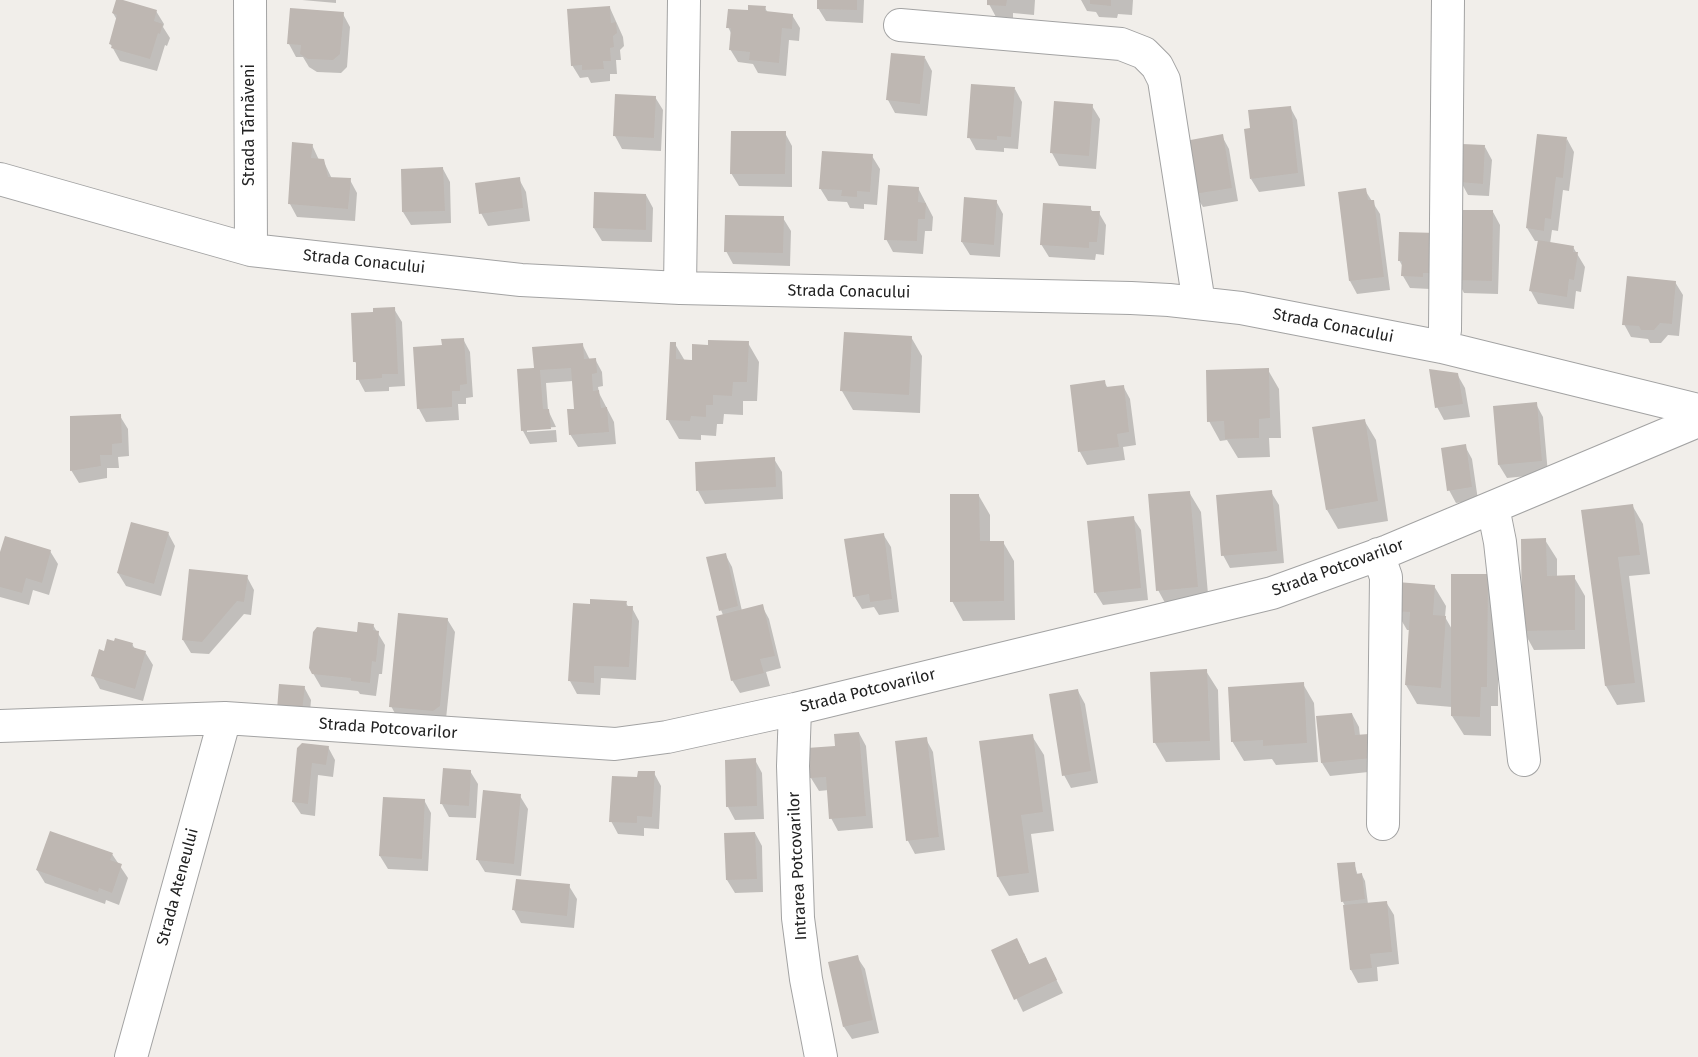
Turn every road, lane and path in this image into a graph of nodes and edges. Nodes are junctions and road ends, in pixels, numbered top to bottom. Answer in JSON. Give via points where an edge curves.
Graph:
{"nodes":[{"id":1,"x":250,"y":0,"type":"edge"},
{"id":2,"x":1449,"y":0,"type":"edge"},
{"id":3,"x":684,"y":1,"type":"edge"},
{"id":4,"x":900,"y":25,"type":"dead end"},
{"id":5,"x":0,"y":179,"type":"edge"},
{"id":6,"x":251,"y":250,"type":"junction"},
{"id":7,"x":680,"y":288,"type":"junction"},
{"id":8,"x":1199,"y":303,"type":"junction"},
{"id":9,"x":1442,"y":347,"type":"junction"},
{"id":10,"x":1698,"y":410,"type":"edge"},
{"id":11,"x":1698,"y":421,"type":"edge"},
{"id":12,"x":1493,"y":507,"type":"junction"},
{"id":13,"x":1378,"y":554,"type":"junction"},
{"id":14,"x":795,"y":709,"type":"junction"},
{"id":15,"x":225,"y":718,"type":"junction"},
{"id":16,"x":0,"y":726,"type":"edge"},
{"id":17,"x":1524,"y":760,"type":"dead end"},
{"id":18,"x":1383,"y":824,"type":"dead end"},
{"id":19,"x":131,"y":1057,"type":"edge"},
{"id":20,"x":821,"y":1057,"type":"edge"}],
"edges":[{"from":1,"to":6,"type":"street","name":"Strada Târnăveni"},
{"from":2,"to":9,"type":"street"},
{"from":3,"to":7,"type":"street"},
{"from":4,"to":8,"type":"street","via":[[1121,44],[1144,53],[1164,80]]},
{"from":5,"to":6,"type":"street","name":"Strada Conacului"},
{"from":6,"to":7,"type":"street","name":"Strada Conacului","via":[[521,280]]},
{"from":7,"to":8,"type":"street","name":"Strada Conacului","via":[[1131,298]]},
{"from":8,"to":9,"type":"street","name":"Strada Conacului"},
{"from":9,"to":10,"type":"street","name":"Strada Conacului"},
{"from":11,"to":12,"type":"street","name":"Strada Potcovarilor"},
{"from":12,"to":13,"type":"street","name":"Strada Potcovarilor"},
{"from":12,"to":17,"type":"street"},
{"from":13,"to":14,"type":"street","name":"Strada Potcovarilor","via":[[1272,593]]},
{"from":13,"to":18,"type":"street","via":[[1386,577]]},
{"from":14,"to":15,"type":"street","name":"Strada Potcovarilor","via":[[667,737],[615,744]]},
{"from":14,"to":20,"type":"street","name":"Intrarea Potcovarilor","via":[[798,918]]},
{"from":15,"to":16,"type":"street","name":"Strada Potcovarilor"},
{"from":15,"to":19,"type":"street","name":"Strada Ateneului"}]}
